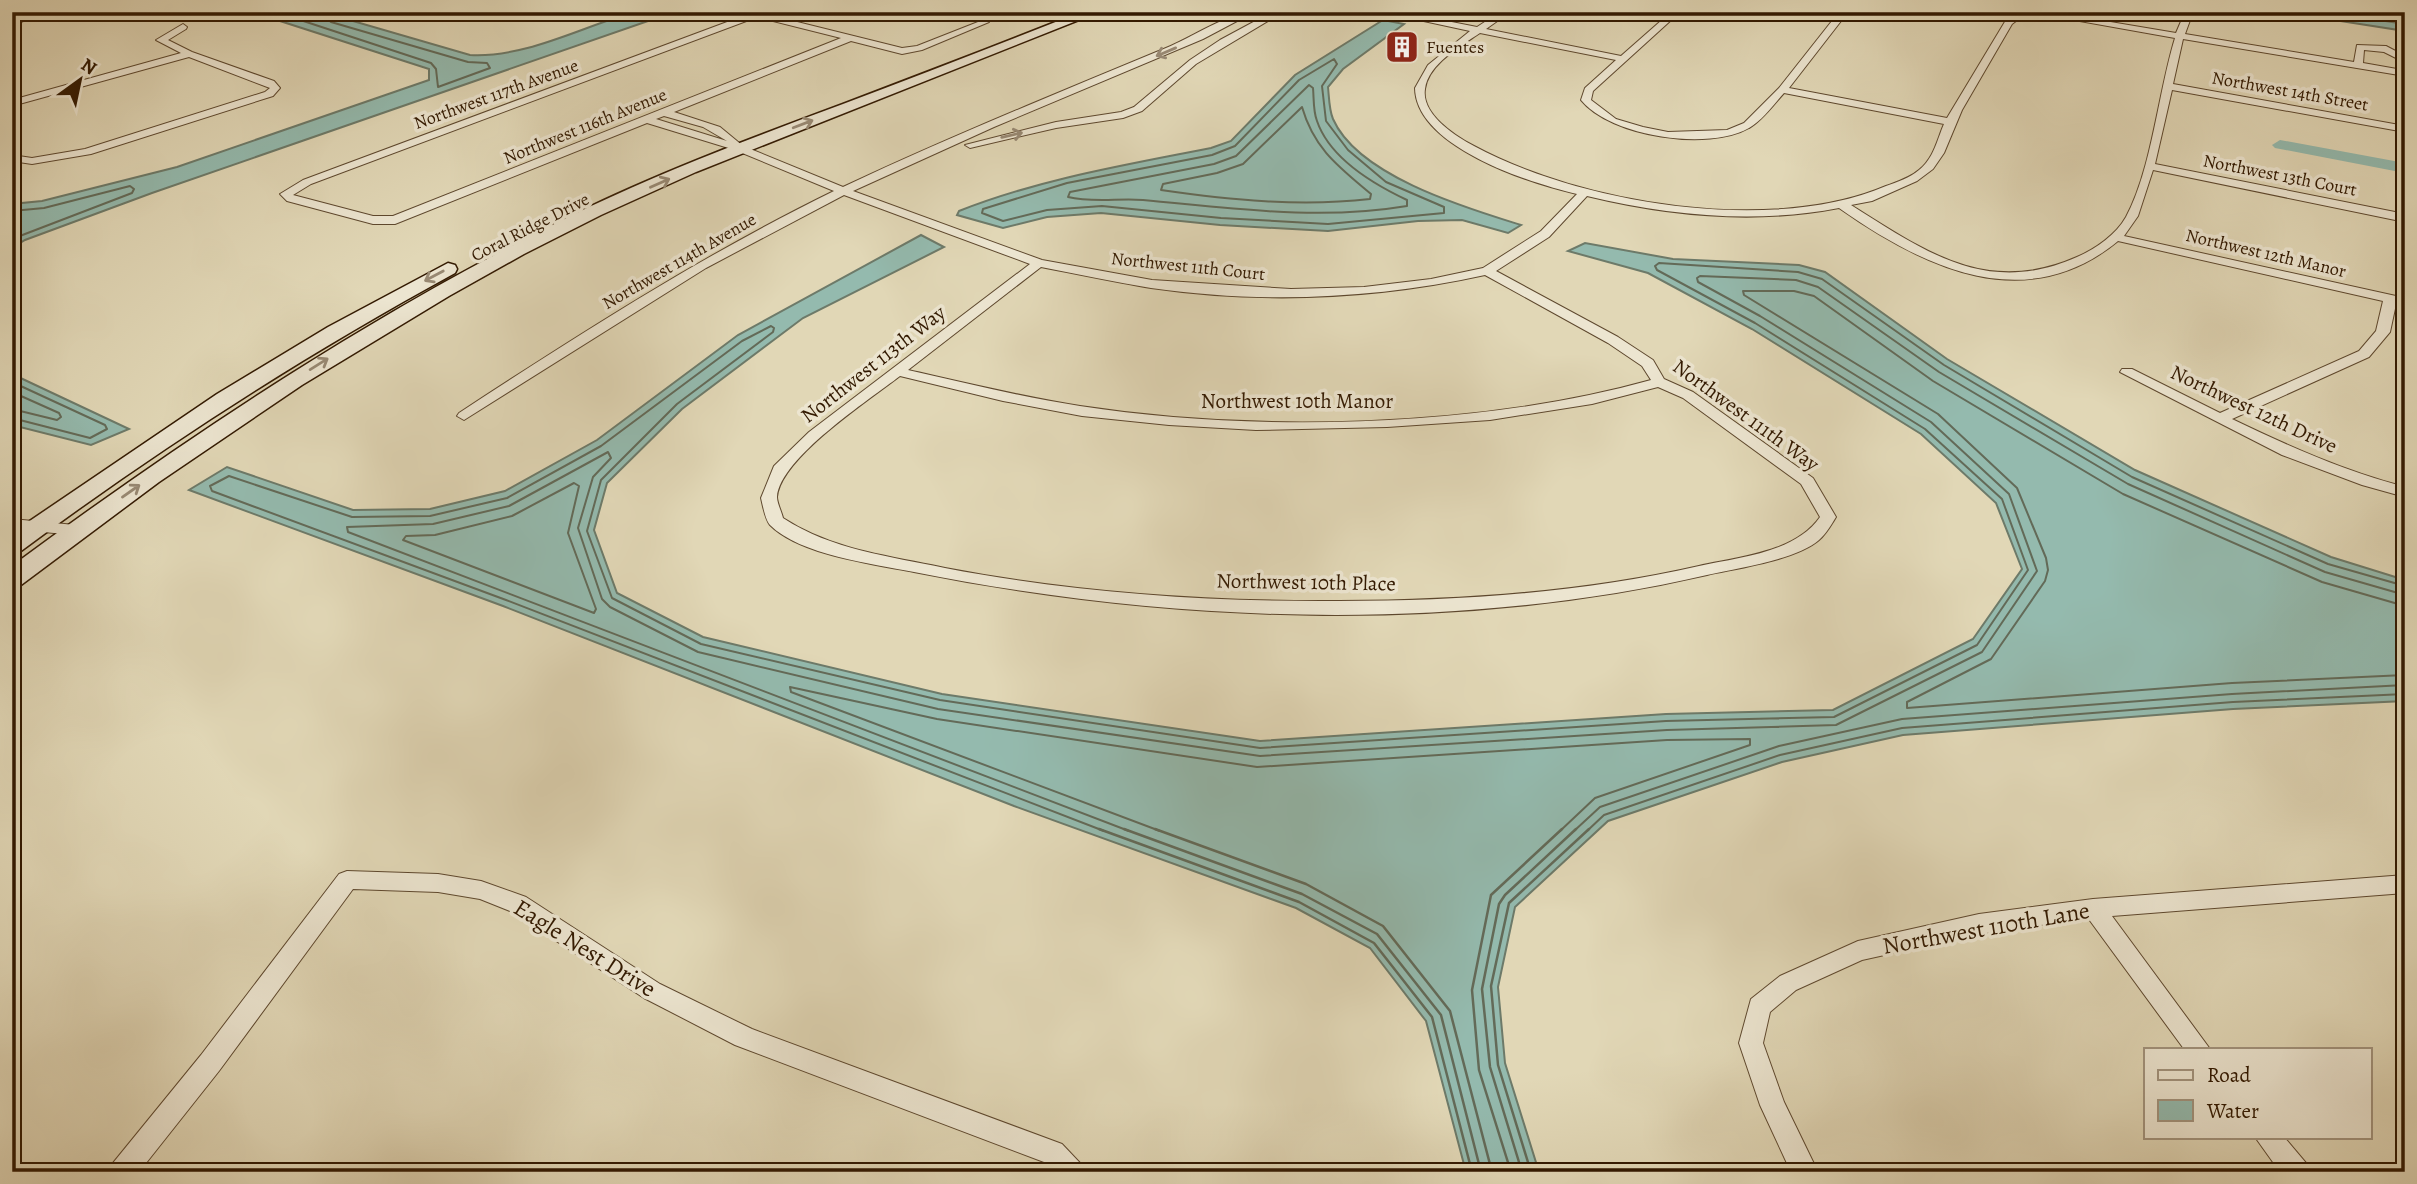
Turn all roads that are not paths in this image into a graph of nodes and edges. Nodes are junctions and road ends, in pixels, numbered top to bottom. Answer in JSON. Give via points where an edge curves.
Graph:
{"nodes":[{"id":1,"x":39,"y":12,"type":"edge"},
{"id":2,"x":961,"y":12,"type":"edge"},
{"id":3,"x":1062,"y":12,"type":"edge"},
{"id":4,"x":1093,"y":12,"type":"edge"},
{"id":5,"x":1250,"y":12,"type":"edge"},
{"id":6,"x":1279,"y":12,"type":"edge"},
{"id":7,"x":1387,"y":12,"type":"edge"},
{"id":8,"x":1506,"y":12,"type":"edge"},
{"id":9,"x":1676,"y":12,"type":"edge"},
{"id":10,"x":1844,"y":12,"type":"edge"},
{"id":11,"x":2024,"y":12,"type":"edge"},
{"id":12,"x":2033,"y":12,"type":"edge"},
{"id":13,"x":2189,"y":12,"type":"edge"},
{"id":14,"x":761,"y":13,"type":"edge"},
{"id":15,"x":12,"y":23,"type":"edge"},
{"id":16,"x":183,"y":27,"type":"dead end"},
{"id":17,"x":1479,"y":31,"type":"junction"},
{"id":18,"x":2178,"y":36,"type":"junction"},
{"id":19,"x":1200,"y":37,"type":"junction"},
{"id":20,"x":850,"y":38,"type":"junction"},
{"id":21,"x":1223,"y":42,"type":"junction"},
{"id":22,"x":189,"y":54,"type":"junction"},
{"id":23,"x":1623,"y":59,"type":"junction"},
{"id":24,"x":2358,"y":66,"type":"junction"},
{"id":25,"x":2403,"y":73,"type":"edge"},
{"id":26,"x":2168,"y":86,"type":"junction"},
{"id":27,"x":1782,"y":90,"type":"junction"},
{"id":28,"x":12,"y":103,"type":"edge"},
{"id":29,"x":1026,"y":111,"type":"junction"},
{"id":30,"x":666,"y":113,"type":"junction"},
{"id":31,"x":648,"y":120,"type":"junction"},
{"id":32,"x":1951,"y":122,"type":"junction"},
{"id":33,"x":1056,"y":124,"type":"junction"},
{"id":34,"x":2405,"y":129,"type":"edge"},
{"id":35,"x":730,"y":143,"type":"junction"},
{"id":36,"x":922,"y":156,"type":"junction"},
{"id":37,"x":12,"y":158,"type":"edge"},
{"id":38,"x":2148,"y":166,"type":"junction"},
{"id":39,"x":843,"y":191,"type":"junction"},
{"id":40,"x":1584,"y":193,"type":"junction"},
{"id":41,"x":1844,"y":205,"type":"junction"},
{"id":42,"x":329,"y":209,"type":"joint"},
{"id":43,"x":2405,"y":218,"type":"edge"},
{"id":44,"x":2119,"y":238,"type":"junction"},
{"id":45,"x":1039,"y":263,"type":"junction"},
{"id":46,"x":1487,"y":271,"type":"junction"},
{"id":47,"x":2390,"y":299,"type":"junction"},
{"id":48,"x":2405,"y":302,"type":"edge"},
{"id":49,"x":895,"y":372,"type":"junction"},
{"id":50,"x":2127,"y":372,"type":"dead end"},
{"id":51,"x":1659,"y":382,"type":"junction"},
{"id":52,"x":464,"y":416,"type":"dead end"},
{"id":53,"x":2221,"y":418,"type":"junction"},
{"id":54,"x":2405,"y":492,"type":"edge"},
{"id":55,"x":1828,"y":517,"type":"joint"},
{"id":56,"x":776,"y":521,"type":"joint"},
{"id":57,"x":39,"y":525,"type":"junction"},
{"id":58,"x":75,"y":530,"type":"junction"},
{"id":59,"x":13,"y":538,"type":"edge"},
{"id":60,"x":52,"y":549,"type":"junction"},
{"id":61,"x":12,"y":579,"type":"edge"},
{"id":62,"x":2405,"y":884,"type":"edge"},
{"id":63,"x":2093,"y":908,"type":"junction"},
{"id":64,"x":2197,"y":1048,"type":"edge"},
{"id":65,"x":2270,"y":1138,"type":"edge"},
{"id":66,"x":122,"y":1172,"type":"edge"},
{"id":67,"x":1071,"y":1172,"type":"edge"},
{"id":68,"x":1805,"y":1172,"type":"edge"},
{"id":69,"x":2297,"y":1172,"type":"edge"}],
"edges":[{"from":1,"to":15,"type":"street"},
{"from":2,"to":20,"type":"street","via":[[985,22],[902,51]]},
{"from":3,"to":35,"type":"main road","name":"Coral Ridge Drive"},
{"from":35,"to":4,"type":"main road","name":"Coral Ridge Drive","one_way":true},
{"from":5,"to":19,"type":"street","name":"Northwest 114th Avenue"},
{"from":6,"to":21,"type":"street","name":"Northwest 114th Avenue"},
{"from":7,"to":17,"type":"street"},
{"from":8,"to":17,"type":"street"},
{"from":9,"to":23,"type":"street"},
{"from":10,"to":27,"type":"street"},
{"from":11,"to":32,"type":"street","via":[[2009,22]]},
{"from":12,"to":18,"type":"street"},
{"from":13,"to":18,"type":"street"},
{"from":14,"to":20,"type":"street"},
{"from":14,"to":42,"type":"street","name":"Northwest 117th Avenue","via":[[307,182],[286,194]]},
{"from":16,"to":22,"type":"street","via":[[161,40]]},
{"from":17,"to":23,"type":"street"},
{"from":17,"to":40,"type":"street","via":[[1424,75],[1419,89],[1432,119],[1447,134],[1498,165]]},
{"from":18,"to":24,"type":"street"},
{"from":18,"to":26,"type":"street"},
{"from":19,"to":21,"type":"street"},
{"from":19,"to":29,"type":"street","name":"Northwest 114th Avenue","one_way":true},
{"from":20,"to":30,"type":"street","name":"Northwest 116th Avenue"},
{"from":21,"to":33,"type":"street","name":"Northwest 114th Avenue","via":[[1138,109]]},
{"from":22,"to":28,"type":"street"},
{"from":22,"to":37,"type":"street","via":[[275,88],[269,94],[87,152],[33,161]]},
{"from":23,"to":27,"type":"street","via":[[1588,90],[1586,100],[1612,121],[1641,130],[1689,136],[1729,133],[1748,125]]},
{"from":24,"to":25,"type":"street"},
{"from":24,"to":25,"type":"street","via":[[2360,47],[2379,47],[2401,57]]},
{"from":26,"to":34,"type":"street","name":"Northwest 14th Street"},
{"from":26,"to":38,"type":"street"},
{"from":27,"to":32,"type":"street"},
{"from":29,"to":33,"type":"street"},
{"from":29,"to":36,"type":"street","name":"Northwest 114th Avenue"},
{"from":30,"to":31,"type":"street","name":"Northwest 116th Avenue"},
{"from":30,"to":35,"type":"street","name":"Northwest 11th Court","via":[[723,131]]},
{"from":31,"to":35,"type":"street","name":"Northwest 11th Court"},
{"from":31,"to":42,"type":"street","name":"Northwest 116th Avenue","via":[[395,220],[373,220]]},
{"from":32,"to":41,"type":"street","via":[[1933,162],[1914,179]]},
{"from":36,"to":33,"type":"street","name":"Northwest 114th Avenue","one_way":true},
{"from":35,"to":39,"type":"street","name":"Northwest 11th Court"},
{"from":35,"to":57,"type":"main road","name":"Coral Ridge Drive","one_way":true,"via":[[593,195],[370,310],[224,399]]},
{"from":58,"to":35,"type":"main road","name":"Coral Ridge Drive","one_way":true,"via":[[275,391],[404,314],[507,256]]},
{"from":36,"to":39,"type":"street","name":"Northwest 114th Avenue"},
{"from":38,"to":43,"type":"street","name":"Northwest 13th Court"},
{"from":38,"to":44,"type":"street","via":[[2136,210]]},
{"from":39,"to":45,"type":"street","name":"Northwest 11th Court"},
{"from":39,"to":52,"type":"street","name":"Northwest 114th Avenue","via":[[629,307]]},
{"from":40,"to":41,"type":"street","via":[[1688,210],[1793,211]]},
{"from":40,"to":46,"type":"street","name":"Northwest 11th Court","via":[[1545,234]]},
{"from":41,"to":44,"type":"street","via":[[1926,256],[1991,277],[2026,280],[2050,274],[2071,267]]},
{"from":44,"to":47,"type":"street","name":"Northwest 12th Manor"},
{"from":45,"to":46,"type":"street","name":"Northwest 11th Court","via":[[1152,284],[1291,293],[1391,288]]},
{"from":45,"to":49,"type":"street","name":"Northwest 113th Way"},
{"from":46,"to":51,"type":"street","name":"Northwest 111th Way","via":[[1613,340],[1647,363]]},
{"from":47,"to":48,"type":"street","name":"Northwest 12th Manor"},
{"from":47,"to":53,"type":"street","via":[[2383,332],[2364,354]]},
{"from":49,"to":51,"type":"street","name":"Northwest 10th Manor","via":[[1039,404],[1243,427],[1447,421],[1620,394]]},
{"from":49,"to":56,"type":"street","name":"Northwest 113th Way","via":[[814,435],[780,469],[769,498]]},
{"from":50,"to":53,"type":"street","name":"Northwest 12th Drive"},
{"from":51,"to":55,"type":"street","name":"Northwest 111th Way","via":[[1688,395],[1807,481]]},
{"from":53,"to":54,"type":"street","name":"Northwest 12th Drive","via":[[2287,452]]},
{"from":55,"to":56,"type":"street","name":"Northwest 10th Place","via":[[1810,540],[1683,576],[1433,606],[1281,608],[1138,600],[999,585],[806,540]]},
{"from":57,"to":58,"type":"street"},
{"from":57,"to":59,"type":"main road","name":"Coral Ridge Drive"},
{"from":58,"to":60,"type":"main road","name":"Coral Ridge Drive"},
{"from":59,"to":60,"type":"street","name":"Coral Ridge Drive"},
{"from":60,"to":61,"type":"main road","name":"Coral Ridge Drive"},
{"from":62,"to":63,"type":"street","name":"Northwest 110th Lane"},
{"from":63,"to":64,"type":"street"},
{"from":63,"to":68,"type":"street","name":"Northwest 110th Lane","via":[[1979,924],[1858,951],[1788,983],[1759,1006],[1751,1043],[1773,1105]]},
{"from":65,"to":69,"type":"street"},
{"from":66,"to":67,"type":"street","name":"Eagle Nest Drive","via":[[347,880],[438,883],[481,890],[518,904],[652,992],[744,1037],[1053,1153]]}]}
